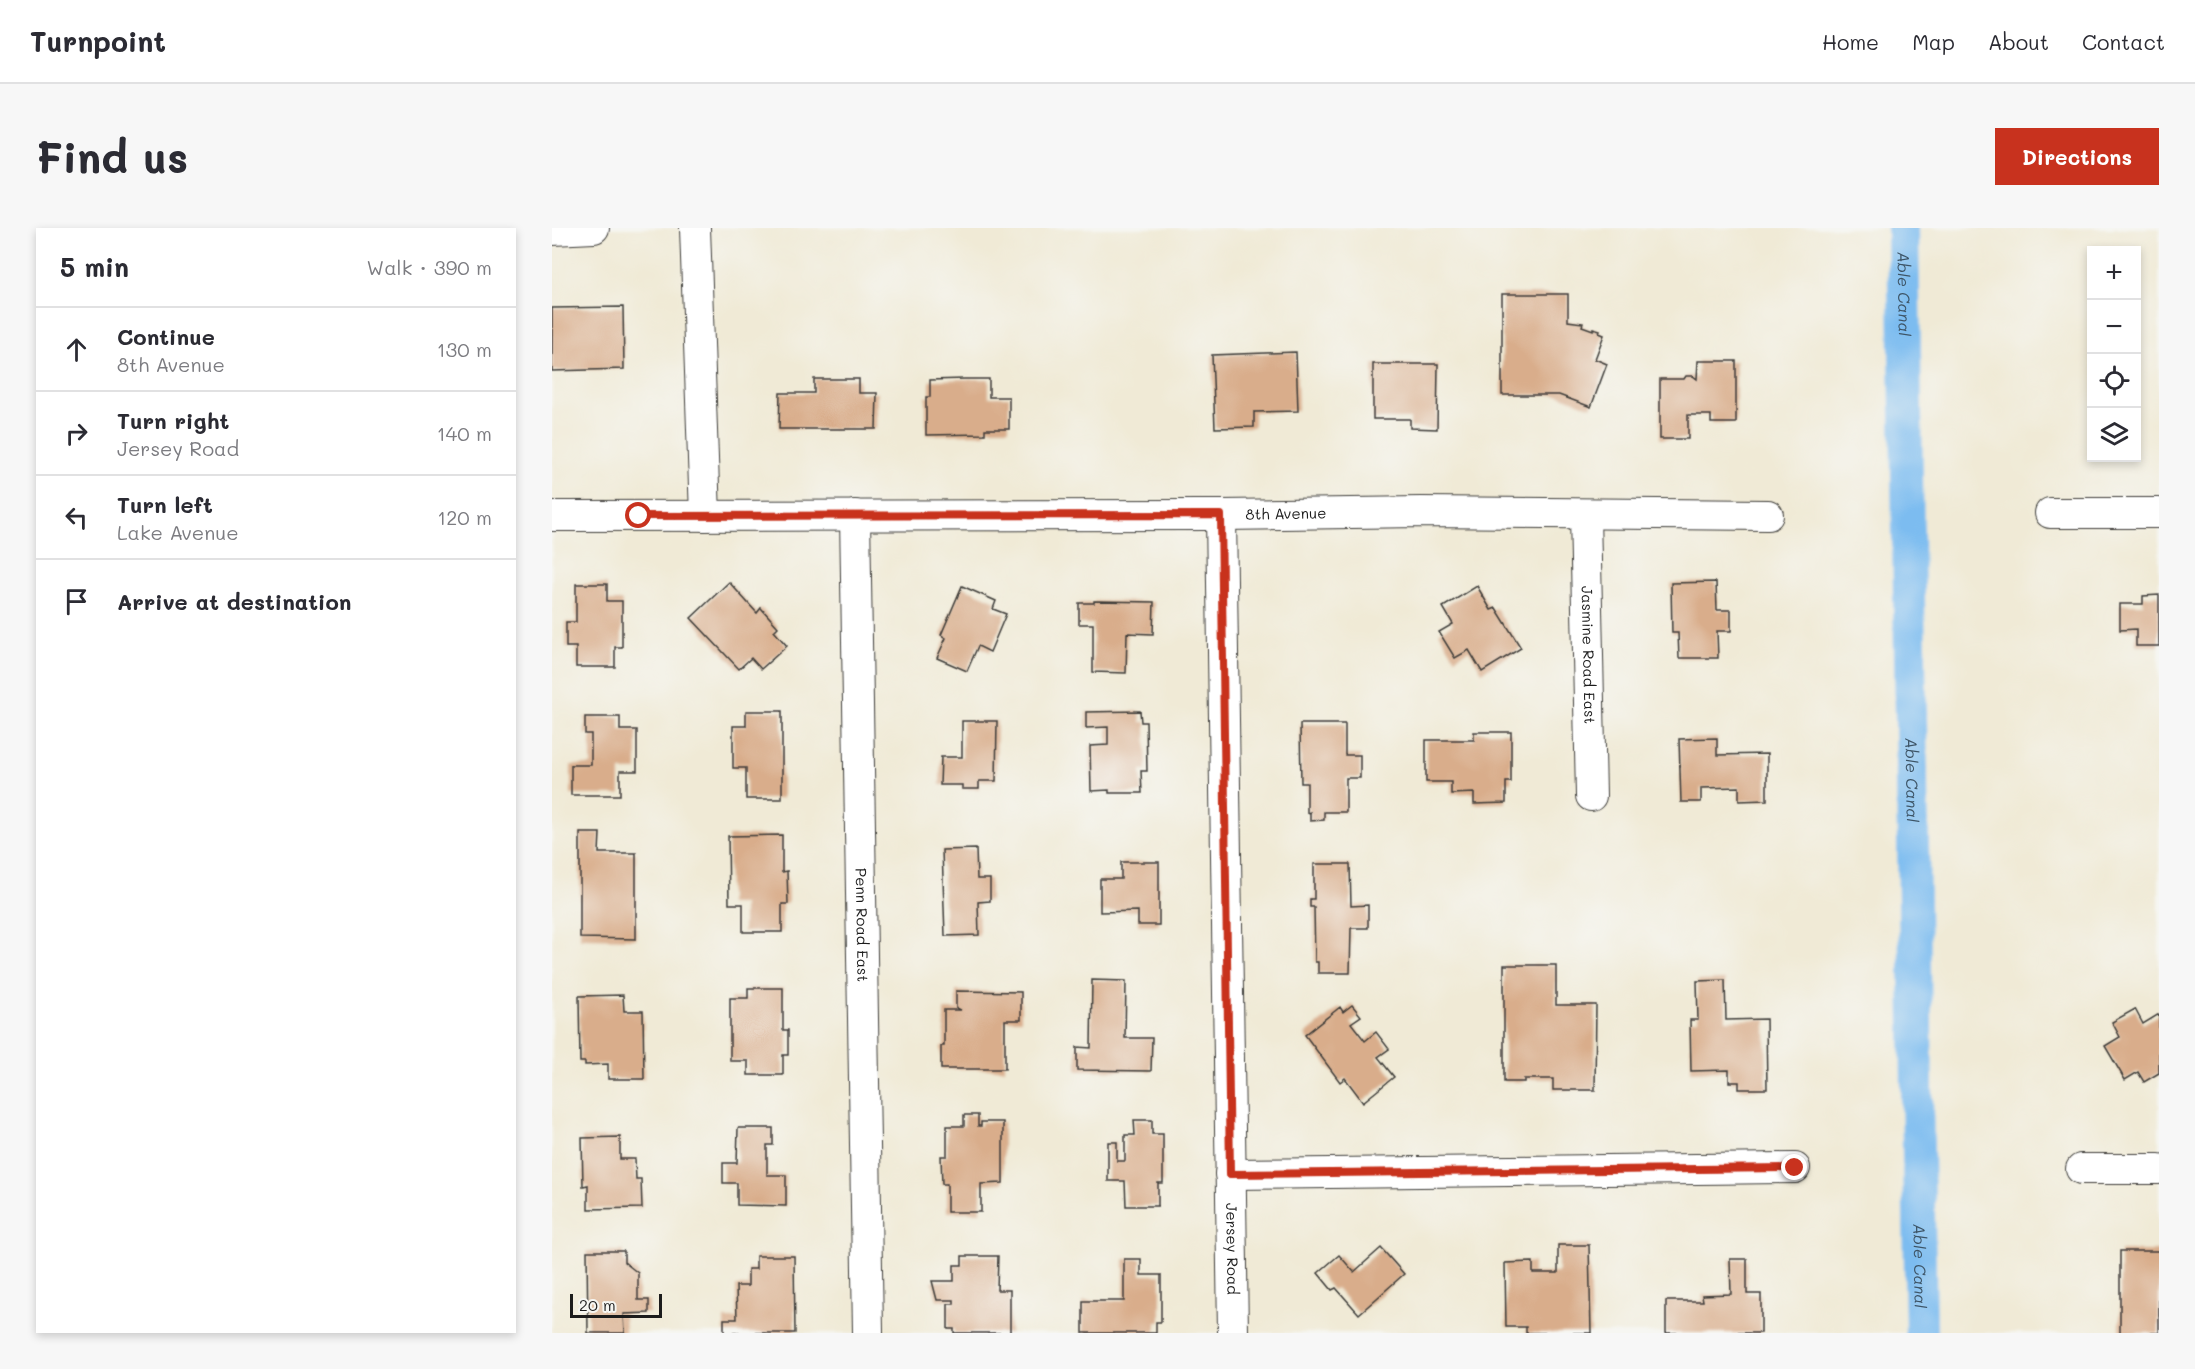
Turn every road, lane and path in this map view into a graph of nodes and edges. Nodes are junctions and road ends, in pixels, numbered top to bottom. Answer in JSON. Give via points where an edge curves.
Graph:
{"nodes":[{"id":1,"x":594,"y":228,"type":"edge"},
{"id":2,"x":695,"y":228,"type":"edge"},
{"id":3,"x":552,"y":230,"type":"edge"},
{"id":4,"x":2050,"y":513,"type":"dead end"},
{"id":5,"x":2159,"y":513,"type":"edge"},
{"id":6,"x":1585,"y":514,"type":"junction"},
{"id":7,"x":855,"y":515,"type":"junction"},
{"id":8,"x":1221,"y":515,"type":"junction"},
{"id":9,"x":1768,"y":515,"type":"dead end"},
{"id":10,"x":552,"y":516,"type":"edge"},
{"id":11,"x":705,"y":516,"type":"junction"},
{"id":12,"x":1591,"y":796,"type":"dead end"},
{"id":13,"x":1795,"y":1168,"type":"dead end"},
{"id":14,"x":2081,"y":1169,"type":"dead end"},
{"id":15,"x":2159,"y":1169,"type":"edge"},
{"id":16,"x":1230,"y":1174,"type":"junction"},
{"id":17,"x":868,"y":1333,"type":"edge"},
{"id":18,"x":1233,"y":1333,"type":"edge"}],
"edges":[{"from":1,"to":3,"type":"street"},
{"from":2,"to":11,"type":"street"},
{"from":4,"to":5,"type":"street"},
{"from":6,"to":8,"type":"street","name":"8th Avenue"},
{"from":6,"to":9,"type":"street","name":"8th Avenue"},
{"from":6,"to":12,"type":"street","name":"Jasmine Road East"},
{"from":7,"to":8,"type":"street","name":"8th Avenue"},
{"from":7,"to":11,"type":"street","name":"8th Avenue"},
{"from":7,"to":17,"type":"street","name":"Penn Road East"},
{"from":8,"to":16,"type":"street","name":"Jersey Road"},
{"from":10,"to":11,"type":"street","name":"8th Avenue"},
{"from":13,"to":16,"type":"street"},
{"from":14,"to":15,"type":"street"},
{"from":16,"to":18,"type":"street","name":"Jersey Road"}]}
